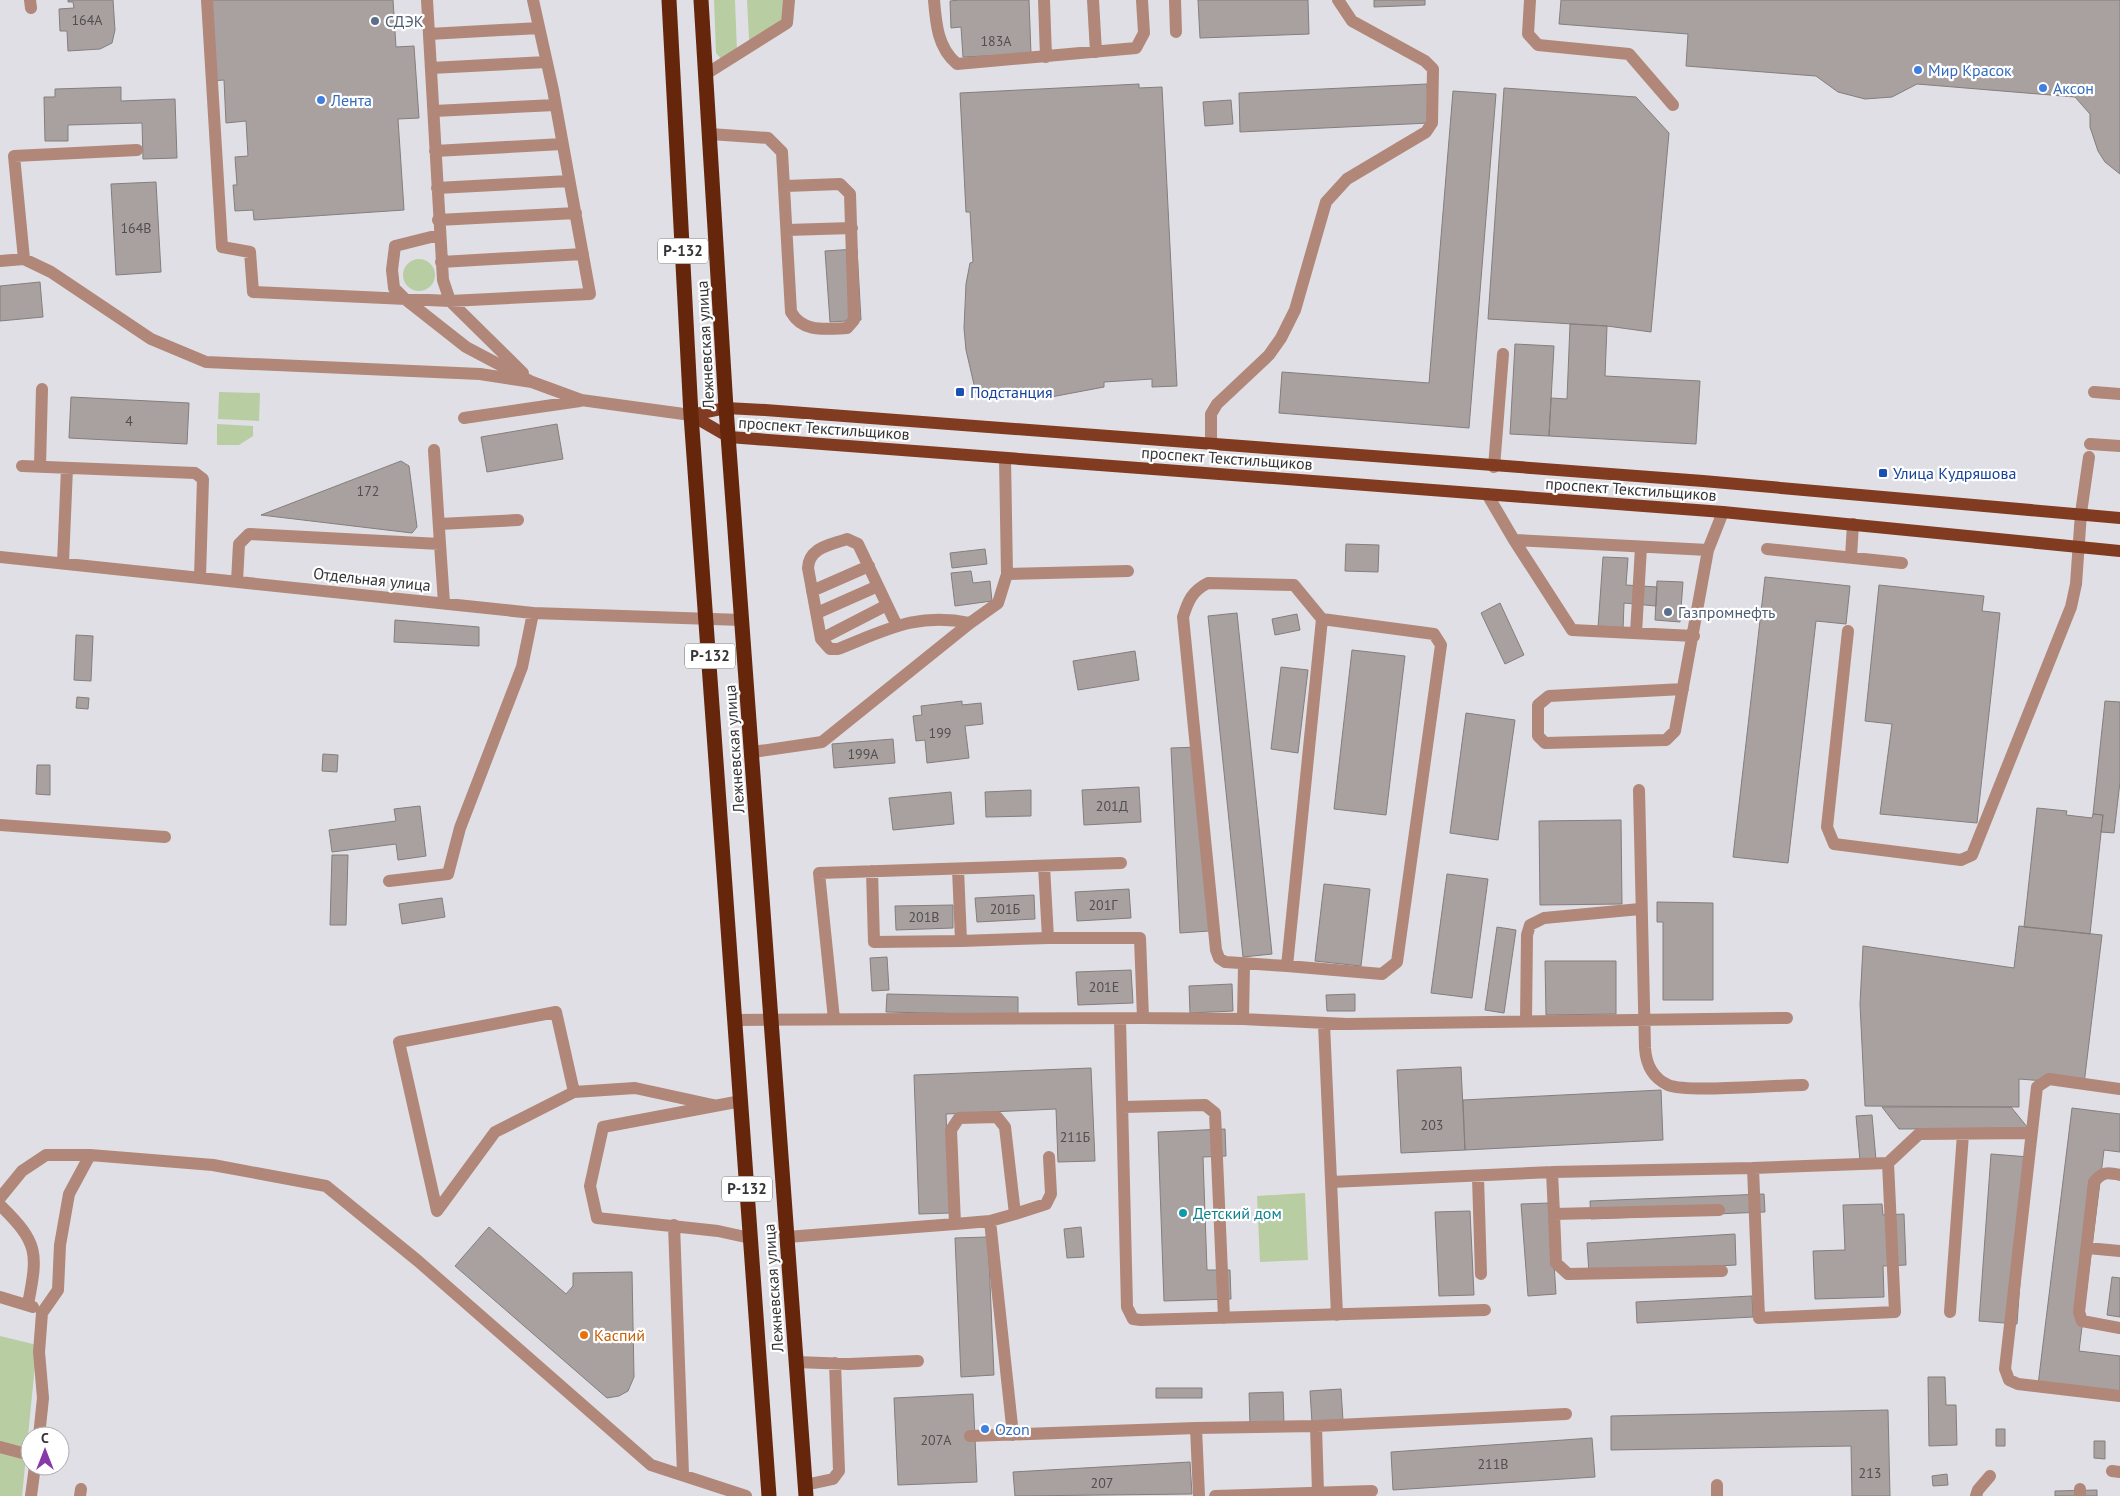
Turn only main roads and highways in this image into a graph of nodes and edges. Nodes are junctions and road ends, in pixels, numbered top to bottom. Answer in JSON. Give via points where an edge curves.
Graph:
{"nodes":[{"id":1,"x":668,"y":0,"type":"edge"},
{"id":2,"x":701,"y":0,"type":"edge"},
{"id":3,"x":726,"y":408,"type":"junction"},
{"id":4,"x":691,"y":415,"type":"junction"},
{"id":5,"x":729,"y":437,"type":"junction"},
{"id":6,"x":2120,"y":518,"type":"edge"},
{"id":7,"x":2120,"y":551,"type":"edge"},
{"id":8,"x":806,"y":1491,"type":"edge"},
{"id":9,"x":769,"y":1496,"type":"edge"}],
"edges":[{"from":1,"to":4,"type":"highway","name":"Лежневская улица","number":"Р-132"},
{"from":2,"to":3,"type":"highway","name":"Лежневская улица","number":"Р-132"},
{"from":3,"to":4,"type":"main road","name":"проспект Текстильщиков"},
{"from":3,"to":5,"type":"highway","name":"Лежневская улица","number":"Р-132"},
{"from":3,"to":6,"type":"main road","name":"проспект Текстильщиков","via":[[1702,481]]},
{"from":4,"to":5,"type":"main road","name":"проспект Текстильщиков"},
{"from":4,"to":9,"type":"highway","name":"Лежневская улица","number":"Р-132"},
{"from":5,"to":7,"type":"main road","name":"проспект Текстильщиков","via":[[1723,512]]},
{"from":5,"to":8,"type":"highway","name":"Лежневская улица","number":"Р-132"}]}
